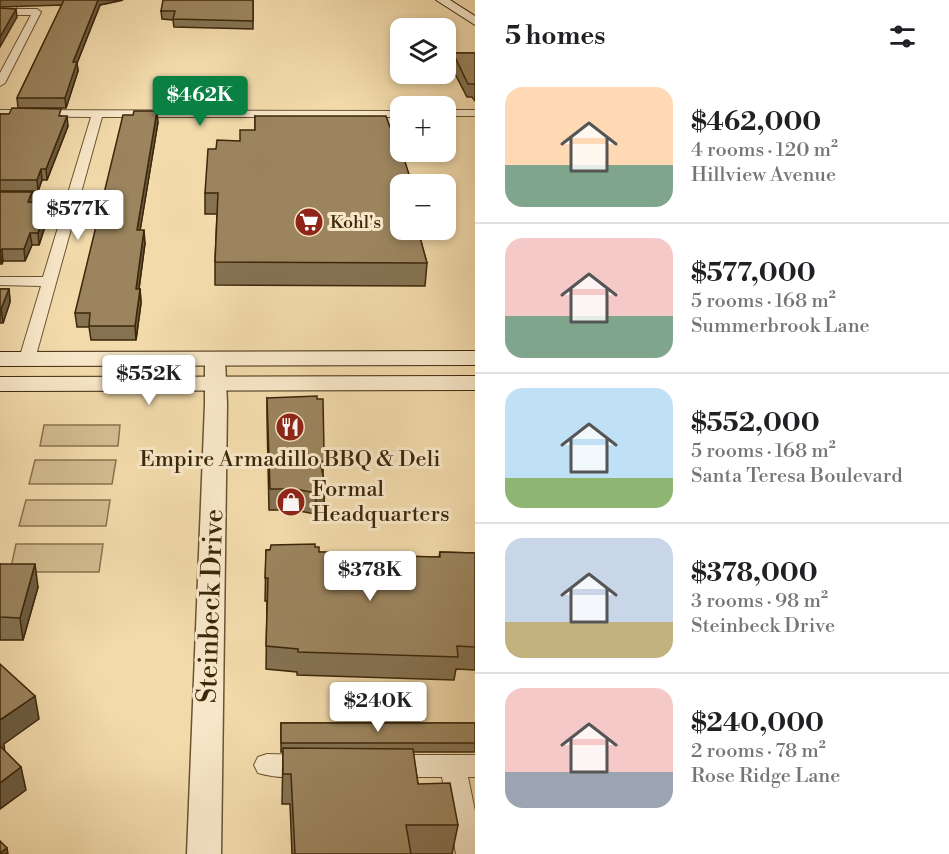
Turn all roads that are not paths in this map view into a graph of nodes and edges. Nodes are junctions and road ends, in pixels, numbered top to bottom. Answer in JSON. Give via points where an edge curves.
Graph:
{"nodes":[{"id":1,"x":442,"y":0,"type":"edge"},
{"id":2,"x":0,"y":12,"type":"edge"},
{"id":3,"x":475,"y":21,"type":"edge"},
{"id":4,"x":12,"y":58,"type":"junction"},
{"id":5,"x":0,"y":59,"type":"edge"},
{"id":6,"x":0,"y":83,"type":"edge"},
{"id":7,"x":0,"y":113,"type":"edge"},
{"id":8,"x":98,"y":113,"type":"junction"},
{"id":9,"x":475,"y":113,"type":"edge"},
{"id":10,"x":390,"y":114,"type":"edge"},
{"id":11,"x":456,"y":114,"type":"edge"},
{"id":12,"x":0,"y":197,"type":"edge"},
{"id":13,"x":73,"y":197,"type":"junction"},
{"id":14,"x":0,"y":281,"type":"edge"},
{"id":15,"x":50,"y":282,"type":"junction"},
{"id":16,"x":475,"y":358,"type":"edge"},
{"id":17,"x":0,"y":359,"type":"edge"},
{"id":18,"x":27,"y":359,"type":"junction"},
{"id":19,"x":215,"y":359,"type":"junction"},
{"id":20,"x":475,"y":383,"type":"edge"},
{"id":21,"x":0,"y":384,"type":"edge"},
{"id":22,"x":216,"y":384,"type":"junction"},
{"id":23,"x":267,"y":765,"type":"dead end"},
{"id":24,"x":325,"y":766,"type":"edge"},
{"id":25,"x":372,"y":766,"type":"edge"},
{"id":26,"x":464,"y":766,"type":"edge"},
{"id":27,"x":204,"y":854,"type":"edge"},
{"id":28,"x":470,"y":854,"type":"edge"}],
"edges":[{"from":1,"to":3,"type":"main road"},
{"from":2,"to":4,"type":"street","via":[[37,12]]},
{"from":4,"to":5,"type":"street"},
{"from":4,"to":6,"type":"street"},
{"from":7,"to":8,"type":"street"},
{"from":8,"to":10,"type":"street"},
{"from":8,"to":13,"type":"street"},
{"from":9,"to":11,"type":"street"},
{"from":12,"to":13,"type":"street"},
{"from":13,"to":15,"type":"street"},
{"from":14,"to":15,"type":"street"},
{"from":15,"to":18,"type":"street"},
{"from":16,"to":19,"type":"main road"},
{"from":17,"to":18,"type":"main road"},
{"from":18,"to":19,"type":"main road"},
{"from":19,"to":22,"type":"street","name":"Steinbeck Drive"},
{"from":20,"to":22,"type":"main road"},
{"from":21,"to":22,"type":"main road"},
{"from":22,"to":27,"type":"street","name":"Steinbeck Drive"},
{"from":23,"to":24,"type":"street"},
{"from":25,"to":26,"type":"street"},
{"from":26,"to":28,"type":"street"}]}
